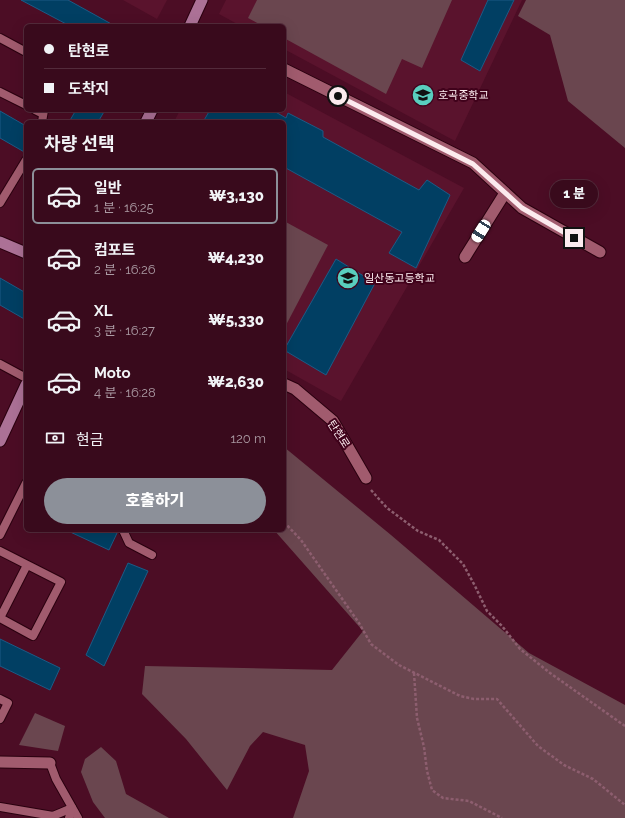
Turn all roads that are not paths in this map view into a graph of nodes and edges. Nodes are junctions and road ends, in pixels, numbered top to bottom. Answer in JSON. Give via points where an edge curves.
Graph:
{"nodes":[{"id":1,"x":202,"y":0,"type":"edge"},
{"id":2,"x":193,"y":24,"type":"edge"},
{"id":3,"x":0,"y":38,"type":"edge"},
{"id":4,"x":24,"y":51,"type":"edge"},
{"id":5,"x":286,"y":70,"type":"edge"},
{"id":6,"x":0,"y":92,"type":"edge"},
{"id":7,"x":24,"y":104,"type":"edge"},
{"id":8,"x":24,"y":163,"type":"edge"},
{"id":9,"x":505,"y":193,"type":"junction"},
{"id":10,"x":0,"y":203,"type":"edge"},
{"id":11,"x":0,"y":242,"type":"edge"},
{"id":12,"x":24,"y":252,"type":"edge"},
{"id":13,"x":600,"y":252,"type":"dead end"},
{"id":14,"x":465,"y":257,"type":"dead end"},
{"id":15,"x":0,"y":364,"type":"edge"},
{"id":16,"x":24,"y":377,"type":"edge"},
{"id":17,"x":286,"y":385,"type":"edge"},
{"id":18,"x":24,"y":389,"type":"edge"},
{"id":19,"x":0,"y":442,"type":"edge"},
{"id":20,"x":366,"y":478,"type":"road end"},
{"id":21,"x":24,"y":487,"type":"edge"},
{"id":22,"x":124,"y":532,"type":"edge"},
{"id":23,"x":0,"y":535,"type":"edge"},
{"id":24,"x":0,"y":551,"type":"edge"},
{"id":25,"x":152,"y":555,"type":"dead end"},
{"id":26,"x":27,"y":565,"type":"junction"},
{"id":27,"x":0,"y":699,"type":"edge"},
{"id":28,"x":0,"y":719,"type":"edge"},
{"id":29,"x":0,"y":762,"type":"edge"},
{"id":30,"x":50,"y":763,"type":"joint"},
{"id":31,"x":0,"y":807,"type":"edge"},
{"id":32,"x":72,"y":808,"type":"junction"},
{"id":33,"x":69,"y":818,"type":"edge"},
{"id":34,"x":78,"y":818,"type":"edge"}],
"edges":[{"from":1,"to":2,"type":"main road"},
{"from":3,"to":4,"type":"lane"},
{"from":5,"to":9,"type":"street","via":[[473,164]]},
{"from":6,"to":7,"type":"lane"},
{"from":8,"to":10,"type":"lane"},
{"from":9,"to":13,"type":"street","via":[[522,208]]},
{"from":9,"to":14,"type":"street"},
{"from":11,"to":12,"type":"main road"},
{"from":15,"to":16,"type":"lane"},
{"from":17,"to":20,"type":"street","name":"탄현로","via":[[333,421]]},
{"from":18,"to":19,"type":"main road"},
{"from":21,"to":23,"type":"lane"},
{"from":22,"to":25,"type":"lane","via":[[130,543]]},
{"from":24,"to":26,"type":"lane"},
{"from":26,"to":26,"type":"lane","via":[[60,582],[33,636],[0,618]]},
{"from":27,"to":28,"type":"lane","via":[[8,702]]},
{"from":29,"to":30,"type":"street"},
{"from":30,"to":32,"type":"lane"},
{"from":31,"to":32,"type":"lane","via":[[53,816]]},
{"from":32,"to":33,"type":"lane"},
{"from":32,"to":34,"type":"lane"}]}
